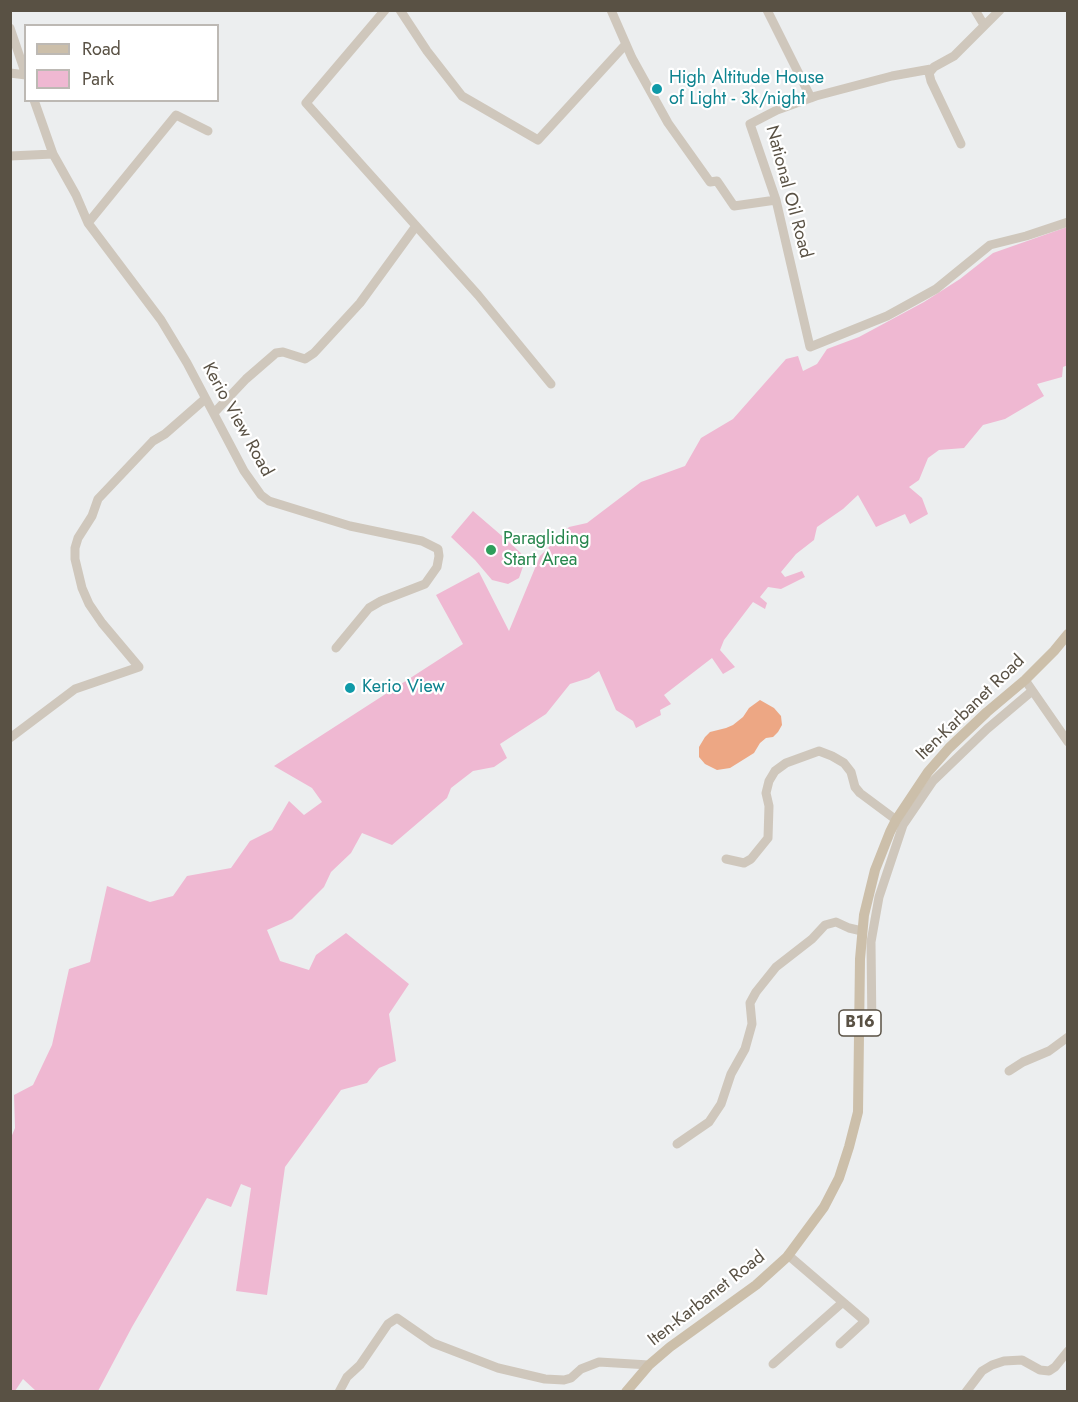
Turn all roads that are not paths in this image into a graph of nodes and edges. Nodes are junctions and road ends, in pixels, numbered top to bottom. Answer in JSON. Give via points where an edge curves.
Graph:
{"nodes":[{"id":1,"x":385,"y":10,"type":"edge"},
{"id":2,"x":400,"y":10,"type":"edge"},
{"id":3,"x":767,"y":10,"type":"edge"},
{"id":4,"x":975,"y":10,"type":"edge"},
{"id":5,"x":1000,"y":10,"type":"edge"},
{"id":6,"x":614,"y":11,"type":"edge"},
{"id":7,"x":984,"y":25,"type":"junction"},
{"id":8,"x":10,"y":28,"type":"edge"},
{"id":9,"x":626,"y":44,"type":"junction"},
{"id":10,"x":24,"y":69,"type":"edge"},
{"id":11,"x":931,"y":69,"type":"junction"},
{"id":12,"x":811,"y":98,"type":"junction"},
{"id":13,"x":35,"y":102,"type":"edge"},
{"id":14,"x":208,"y":131,"type":"dead end"},
{"id":15,"x":961,"y":144,"type":"dead end"},
{"id":16,"x":53,"y":154,"type":"junction"},
{"id":17,"x":10,"y":156,"type":"edge"},
{"id":18,"x":776,"y":200,"type":"junction"},
{"id":19,"x":1068,"y":222,"type":"edge"},
{"id":20,"x":88,"y":223,"type":"junction"},
{"id":21,"x":416,"y":226,"type":"junction"},
{"id":22,"x":551,"y":384,"type":"dead end"},
{"id":23,"x":205,"y":399,"type":"junction"},
{"id":24,"x":214,"y":413,"type":"junction"},
{"id":25,"x":1068,"y":634,"type":"edge"},
{"id":26,"x":336,"y":648,"type":"dead end"},
{"id":27,"x":1025,"y":680,"type":"junction"},
{"id":28,"x":1032,"y":691,"type":"junction"},
{"id":29,"x":10,"y":738,"type":"edge"},
{"id":30,"x":1068,"y":742,"type":"edge"},
{"id":31,"x":899,"y":822,"type":"junction"},
{"id":32,"x":726,"y":859,"type":"dead end"},
{"id":33,"x":862,"y":931,"type":"junction"},
{"id":34,"x":872,"y":1032,"type":"dead end"},
{"id":35,"x":1068,"y":1037,"type":"edge"},
{"id":36,"x":1009,"y":1071,"type":"dead end"},
{"id":37,"x":677,"y":1144,"type":"dead end"},
{"id":38,"x":788,"y":1255,"type":"junction"},
{"id":39,"x":843,"y":1302,"type":"junction"},
{"id":40,"x":840,"y":1344,"type":"dead end"},
{"id":41,"x":1068,"y":1351,"type":"edge"},
{"id":42,"x":773,"y":1364,"type":"dead end"},
{"id":43,"x":649,"y":1365,"type":"junction"},
{"id":44,"x":339,"y":1392,"type":"edge"},
{"id":45,"x":626,"y":1392,"type":"edge"},
{"id":46,"x":966,"y":1392,"type":"edge"}],
"edges":[{"from":1,"to":21,"type":"street","via":[[306,103]]},
{"from":2,"to":9,"type":"street","via":[[462,96],[538,140]]},
{"from":3,"to":12,"type":"street"},
{"from":4,"to":7,"type":"street"},
{"from":5,"to":7,"type":"street"},
{"from":6,"to":9,"type":"street"},
{"from":7,"to":11,"type":"street","via":[[954,56]]},
{"from":8,"to":10,"type":"street"},
{"from":9,"to":18,"type":"street","via":[[668,123],[710,182],[717,181],[734,206]]},
{"from":11,"to":12,"type":"street","name":"National Oil Road"},
{"from":11,"to":15,"type":"street","via":[[931,81]]},
{"from":12,"to":18,"type":"street","name":"National Oil Road","via":[[750,124]]},
{"from":13,"to":16,"type":"street","name":"Kerio View Road"},
{"from":14,"to":20,"type":"street","via":[[176,115]]},
{"from":16,"to":17,"type":"street"},
{"from":16,"to":20,"type":"street","name":"Kerio View Road"},
{"from":18,"to":19,"type":"street","name":"National Oil Road","via":[[810,347],[897,311],[936,289],[990,245]]},
{"from":20,"to":23,"type":"street","name":"Kerio View Road","via":[[161,320]]},
{"from":21,"to":22,"type":"street"},
{"from":21,"to":24,"type":"street","via":[[360,303],[314,353],[305,358],[276,353]]},
{"from":23,"to":24,"type":"street","name":"Kerio View Road"},
{"from":23,"to":29,"type":"street","via":[[153,441],[98,499],[75,548],[89,604],[140,667],[75,689]]},
{"from":24,"to":26,"type":"street","name":"Kerio View Road","via":[[244,471],[269,501],[350,526],[422,541],[438,549],[437,567],[425,584],[369,609]]},
{"from":25,"to":27,"type":"main road","name":"Iten-Karbanet Road","number":"B16"},
{"from":27,"to":28,"type":"street"},
{"from":27,"to":31,"type":"main road","name":"Iten-Karbanet Road","number":"B16","via":[[949,748],[928,772]]},
{"from":28,"to":30,"type":"street"},
{"from":28,"to":31,"type":"street","via":[[933,781]]},
{"from":31,"to":32,"type":"street","via":[[860,793],[844,763],[819,751],[786,763],[769,781],[768,838],[752,859],[744,863]]},
{"from":31,"to":33,"type":"main road","name":"Iten-Karbanet Road","number":"B16","via":[[875,870]]},
{"from":31,"to":34,"type":"street","via":[[871,942]]},
{"from":33,"to":37,"type":"street","via":[[836,922],[825,925],[776,967],[750,1003],[752,1024],[745,1049],[721,1104],[709,1122]]},
{"from":33,"to":38,"type":"main road","name":"Iten-Karbanet Road","number":"B16","via":[[858,1112],[839,1178],[824,1207]]},
{"from":35,"to":36,"type":"street"},
{"from":38,"to":39,"type":"street"},
{"from":38,"to":43,"type":"main road","name":"Iten-Karbanet Road","number":"B16","via":[[756,1285]]},
{"from":39,"to":40,"type":"street","via":[[865,1321]]},
{"from":39,"to":42,"type":"street"},
{"from":41,"to":46,"type":"street","via":[[1055,1367],[1044,1372],[1022,1360],[992,1365],[982,1371]]},
{"from":43,"to":44,"type":"street","via":[[599,1362],[571,1378],[545,1379],[498,1368],[433,1343],[397,1318],[388,1324]]},
{"from":43,"to":45,"type":"main road","name":"Iten-Karbanet Road","number":"B16"}]}
